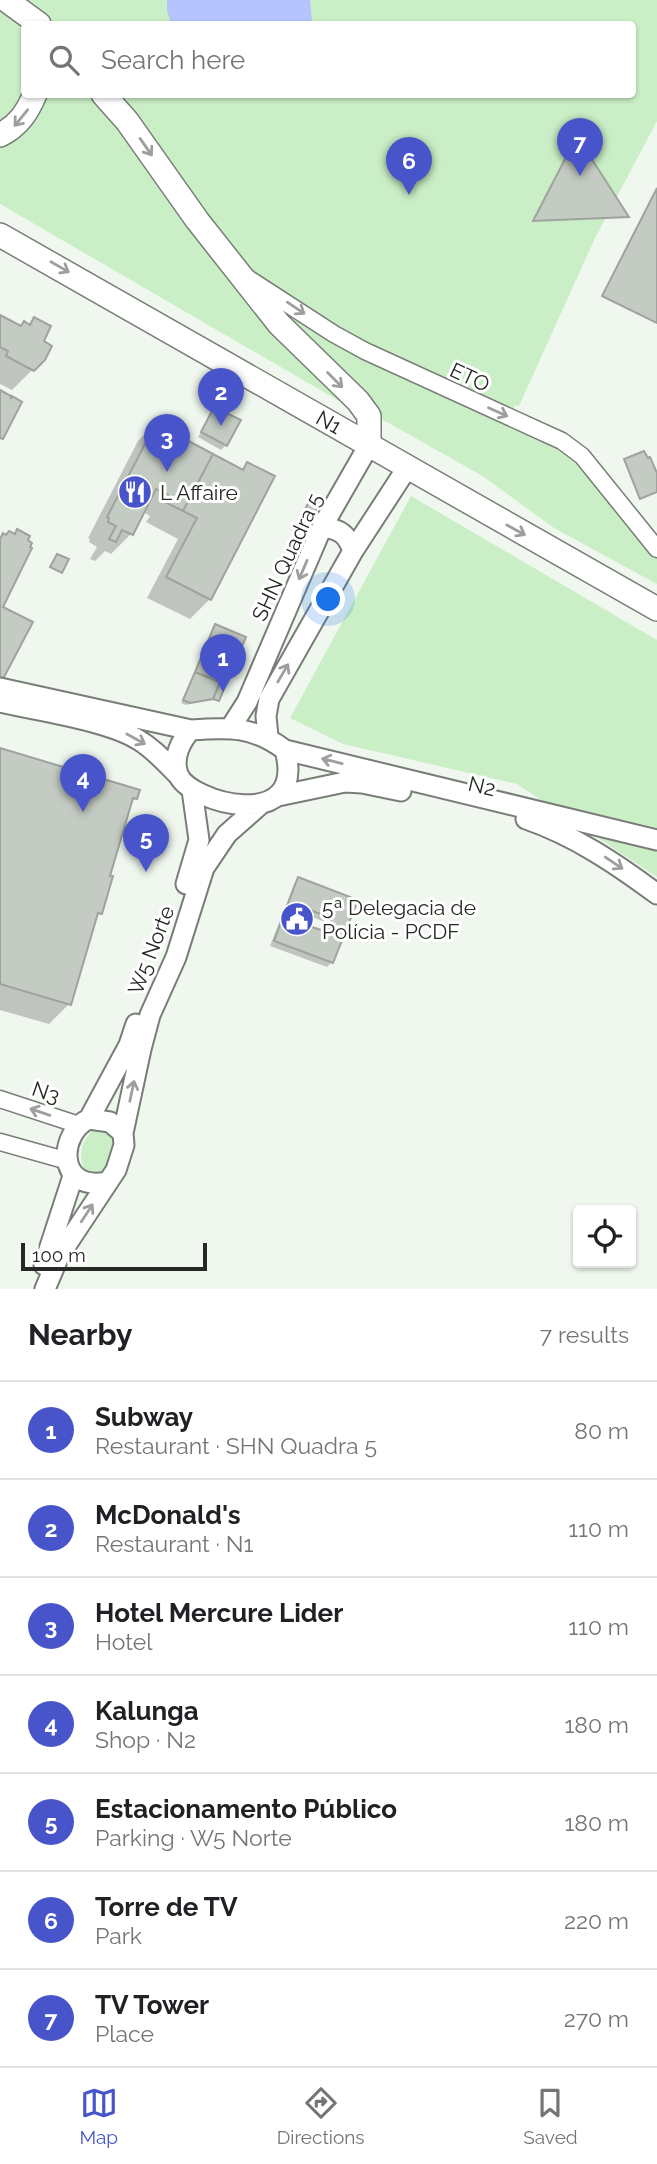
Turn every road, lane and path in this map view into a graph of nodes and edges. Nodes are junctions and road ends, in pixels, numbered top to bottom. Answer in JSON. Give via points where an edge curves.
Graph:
{"nodes":[{"id":1,"x":6,"y":0,"type":"edge"},
{"id":2,"x":34,"y":21,"type":"edge"},
{"id":3,"x":33,"y":98,"type":"edge"},
{"id":4,"x":107,"y":98,"type":"edge"},
{"id":5,"x":0,"y":135,"type":"edge"},
{"id":6,"x":0,"y":235,"type":"edge"},
{"id":7,"x":238,"y":273,"type":"junction"},
{"id":8,"x":369,"y":445,"type":"junction"},
{"id":9,"x":408,"y":468,"type":"junction"},
{"id":10,"x":322,"y":527,"type":"junction"},
{"id":11,"x":657,"y":550,"type":"edge"},
{"id":12,"x":354,"y":551,"type":"junction"},
{"id":13,"x":657,"y":610,"type":"edge"},
{"id":14,"x":0,"y":688,"type":"edge"},
{"id":15,"x":0,"y":702,"type":"edge"},
{"id":16,"x":231,"y":727,"type":"junction"},
{"id":17,"x":191,"y":730,"type":"junction"},
{"id":18,"x":268,"y":737,"type":"junction"},
{"id":19,"x":285,"y":750,"type":"junction"},
{"id":20,"x":185,"y":782,"type":"junction"},
{"id":21,"x":270,"y":800,"type":"junction"},
{"id":22,"x":657,"y":840,"type":"edge"},
{"id":23,"x":657,"y":894,"type":"edge"},
{"id":24,"x":0,"y":1099,"type":"edge"},
{"id":25,"x":84,"y":1122,"type":"junction"},
{"id":26,"x":123,"y":1133,"type":"junction"},
{"id":27,"x":0,"y":1142,"type":"edge"},
{"id":28,"x":70,"y":1169,"type":"junction"},
{"id":29,"x":107,"y":1182,"type":"junction"},
{"id":30,"x":35,"y":1289,"type":"edge"},
{"id":31,"x":46,"y":1289,"type":"edge"}],
"edges":[{"from":1,"to":2,"type":"highway"},
{"from":3,"to":5,"type":"highway","one_way":true,"via":[[25,116]]},
{"from":4,"to":7,"type":"highway","one_way":true},
{"from":6,"to":8,"type":"highway","name":"N1","one_way":true},
{"from":7,"to":8,"type":"highway","one_way":true,"via":[[279,324],[358,401],[369,416]]},
{"from":7,"to":11,"type":"street","name":"ETO","one_way":true,"via":[[365,351],[562,442],[582,457]]},
{"from":8,"to":9,"type":"highway","name":"N1"},
{"from":8,"to":10,"type":"main road","name":"SHN Quadra 5"},
{"from":9,"to":12,"type":"main road"},
{"from":9,"to":13,"type":"highway","name":"N1","one_way":true},
{"from":10,"to":12,"type":"main road","via":[[344,533]]},
{"from":10,"to":16,"type":"main road","name":"SHN Quadra 5","one_way":true,"via":[[247,702]]},
{"from":18,"to":12,"type":"main road","one_way":true,"via":[[265,716],[269,699]]},
{"from":14,"to":17,"type":"main road"},
{"from":15,"to":20,"type":"main road","one_way":true,"via":[[110,727],[154,751]]},
{"from":16,"to":17,"type":"main road"},
{"from":16,"to":18,"type":"main road"},
{"from":17,"to":20,"type":"main road","via":[[180,744],[177,761]]},
{"from":18,"to":19,"type":"main road"},
{"from":19,"to":21,"type":"main road","via":[[285,788]]},
{"from":22,"to":19,"type":"main road","name":"N2","one_way":true},
{"from":20,"to":21,"type":"main road","via":[[240,805]]},
{"from":20,"to":25,"type":"main road","name":"W5 Norte","via":[[199,840],[177,915],[129,1045]]},
{"from":21,"to":23,"type":"main road","name":"N2","one_way":true,"via":[[337,784],[362,783],[520,817],[580,842]]},
{"from":26,"to":21,"type":"main road","name":"W5 Norte","one_way":true,"via":[[150,1016],[176,957],[204,868],[227,834]]},
{"from":25,"to":24,"type":"street","name":"N3","one_way":true},
{"from":25,"to":26,"type":"main road","via":[[110,1122]]},
{"from":25,"to":28,"type":"main road","via":[[72,1137]]},
{"from":26,"to":29,"type":"main road","via":[[121,1157]]},
{"from":27,"to":28,"type":"street"},
{"from":28,"to":29,"type":"main road","via":[[87,1182]]},
{"from":28,"to":30,"type":"main road"},
{"from":31,"to":29,"type":"main road","one_way":true,"via":[[59,1256]]}]}
